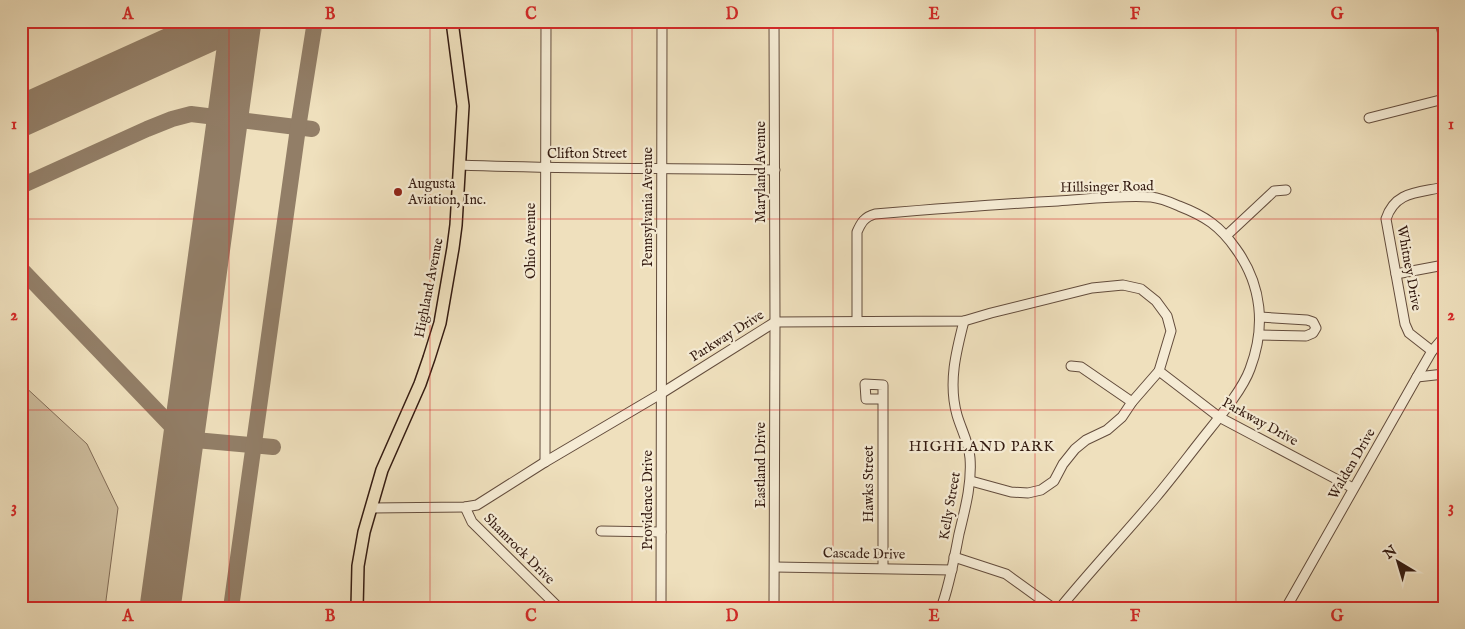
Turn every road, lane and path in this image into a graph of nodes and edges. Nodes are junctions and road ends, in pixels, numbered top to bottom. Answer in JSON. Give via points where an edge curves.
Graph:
{"nodes":[{"id":1,"x":452,"y":21,"type":"edge"},
{"id":2,"x":546,"y":21,"type":"edge"},
{"id":3,"x":662,"y":21,"type":"edge"},
{"id":4,"x":774,"y":21,"type":"edge"},
{"id":5,"x":1440,"y":21,"type":"edge"},
{"id":6,"x":1444,"y":39,"type":"edge"},
{"id":7,"x":1444,"y":99,"type":"edge"},
{"id":8,"x":1369,"y":118,"type":"dead end"},
{"id":9,"x":460,"y":166,"type":"junction"},
{"id":10,"x":545,"y":168,"type":"junction"},
{"id":11,"x":661,"y":168,"type":"junction"},
{"id":12,"x":774,"y":170,"type":"junction"},
{"id":13,"x":1444,"y":187,"type":"edge"},
{"id":14,"x":1286,"y":190,"type":"dead end"},
{"id":15,"x":1227,"y":235,"type":"junction"},
{"id":16,"x":1444,"y":265,"type":"edge"},
{"id":17,"x":1396,"y":274,"type":"junction"},
{"id":18,"x":1260,"y":317,"type":"junction"},
{"id":19,"x":858,"y":321,"type":"junction"},
{"id":20,"x":964,"y":321,"type":"junction"},
{"id":21,"x":775,"y":322,"type":"junction"},
{"id":22,"x":1259,"y":335,"type":"junction"},
{"id":23,"x":1444,"y":337,"type":"edge"},
{"id":24,"x":1432,"y":351,"type":"junction"},
{"id":25,"x":1071,"y":366,"type":"dead end"},
{"id":26,"x":1159,"y":371,"type":"junction"},
{"id":27,"x":1444,"y":374,"type":"edge"},
{"id":28,"x":1417,"y":377,"type":"junction"},
{"id":29,"x":662,"y":393,"type":"junction"},
{"id":30,"x":883,"y":399,"type":"dead end"},
{"id":31,"x":1132,"y":402,"type":"junction"},
{"id":32,"x":1219,"y":417,"type":"junction"},
{"id":33,"x":545,"y":462,"type":"junction"},
{"id":34,"x":971,"y":481,"type":"junction"},
{"id":35,"x":1353,"y":488,"type":"junction"},
{"id":36,"x":465,"y":507,"type":"junction"},
{"id":37,"x":372,"y":508,"type":"junction"},
{"id":38,"x":601,"y":531,"type":"dead end"},
{"id":39,"x":662,"y":532,"type":"junction"},
{"id":40,"x":954,"y":557,"type":"junction"},
{"id":41,"x":775,"y":567,"type":"junction"},
{"id":42,"x":883,"y":568,"type":"junction"},
{"id":43,"x":952,"y":570,"type":"junction"},
{"id":44,"x":357,"y":608,"type":"edge"},
{"id":45,"x":559,"y":608,"type":"edge"},
{"id":46,"x":662,"y":608,"type":"edge"},
{"id":47,"x":774,"y":608,"type":"edge"},
{"id":48,"x":941,"y":608,"type":"edge"},
{"id":49,"x":1053,"y":608,"type":"edge"},
{"id":50,"x":1060,"y":608,"type":"edge"},
{"id":51,"x":1286,"y":608,"type":"edge"}],
"edges":[{"from":1,"to":9,"type":"main road","name":"Highland Avenue","via":[[463,106]]},
{"from":2,"to":10,"type":"street","name":"Ohio Avenue"},
{"from":3,"to":11,"type":"street","name":"Pennsylvania Avenue"},
{"from":4,"to":12,"type":"street","name":"Maryland Avenue"},
{"from":5,"to":6,"type":"street"},
{"from":7,"to":8,"type":"street"},
{"from":9,"to":10,"type":"street","name":"Clifton Street"},
{"from":9,"to":37,"type":"main road","name":"Highland Avenue","via":[[456,225],[440,322],[420,384],[382,470]]},
{"from":10,"to":11,"type":"street","name":"Clifton Street"},
{"from":10,"to":33,"type":"street","name":"Ohio Avenue"},
{"from":11,"to":12,"type":"street","name":"Clifton Street"},
{"from":11,"to":29,"type":"street","name":"Pennsylvania Avenue"},
{"from":12,"to":21,"type":"street","name":"Maryland Avenue"},
{"from":13,"to":17,"type":"street","name":"Whitney Drive","via":[[1405,196],[1389,209],[1386,219]]},
{"from":14,"to":15,"type":"street","via":[[1274,192]]},
{"from":15,"to":18,"type":"street","name":"Hillsinger Road","via":[[1246,263],[1258,299]]},
{"from":15,"to":19,"type":"street","name":"Hillsinger Road","via":[[1206,218],[1153,197],[874,214],[862,221],[857,232]]},
{"from":16,"to":17,"type":"street"},
{"from":17,"to":24,"type":"street","name":"Whitney Drive","via":[[1409,333]]},
{"from":18,"to":22,"type":"street","name":"Hillsinger Road"},
{"from":18,"to":22,"type":"street","via":[[1307,320],[1316,328],[1306,336]]},
{"from":19,"to":20,"type":"street","name":"Parkway Drive"},
{"from":19,"to":21,"type":"street","name":"Parkway Drive"},
{"from":20,"to":26,"type":"street","name":"Parkway Drive","via":[[1092,288],[1123,285],[1141,289],[1167,316],[1171,331]]},
{"from":20,"to":34,"type":"street","name":"Kelly Street","via":[[956,348],[953,393],[970,456]]},
{"from":21,"to":29,"type":"street","name":"Parkway Drive"},
{"from":21,"to":41,"type":"street","name":"Eastland Drive"},
{"from":22,"to":32,"type":"street","name":"Hillsinger Road","via":[[1250,372]]},
{"from":23,"to":24,"type":"street","name":"Walden Drive"},
{"from":24,"to":28,"type":"street","name":"Walden Drive"},
{"from":25,"to":31,"type":"street","via":[[1081,367]]},
{"from":26,"to":31,"type":"street"},
{"from":26,"to":32,"type":"street","name":"Parkway Drive"},
{"from":27,"to":28,"type":"street"},
{"from":28,"to":35,"type":"street","name":"Walden Drive"},
{"from":29,"to":33,"type":"street","name":"Parkway Drive"},
{"from":29,"to":39,"type":"street","name":"Providence Drive"},
{"from":30,"to":42,"type":"street","name":"Hawks Street"},
{"from":31,"to":34,"type":"street","via":[[1122,417],[1107,430],[1074,449],[1054,482],[1041,490],[1011,492]]},
{"from":32,"to":35,"type":"street","name":"Parkway Drive"},
{"from":32,"to":50,"type":"street","name":"Hillsinger Road","via":[[1157,496]]},
{"from":33,"to":36,"type":"street","name":"Parkway Drive","via":[[477,505]]},
{"from":34,"to":40,"type":"street","name":"Kelly Street"},
{"from":35,"to":51,"type":"street","name":"Walden Drive"},
{"from":36,"to":37,"type":"street","name":"Parkway Drive"},
{"from":36,"to":45,"type":"street","name":"Shamrock Drive","via":[[472,522]]},
{"from":37,"to":44,"type":"main road","name":"Highland Avenue","via":[[358,566]]},
{"from":38,"to":39,"type":"street"},
{"from":39,"to":46,"type":"street","name":"Providence Drive"},
{"from":40,"to":43,"type":"street","name":"Kelly Street"},
{"from":40,"to":49,"type":"street","via":[[1006,574]]},
{"from":41,"to":42,"type":"street","name":"Cascade Drive"},
{"from":41,"to":47,"type":"street","name":"Eastland Drive"},
{"from":42,"to":43,"type":"street","name":"Cascade Drive"},
{"from":43,"to":48,"type":"street","name":"Kelly Street"}]}
